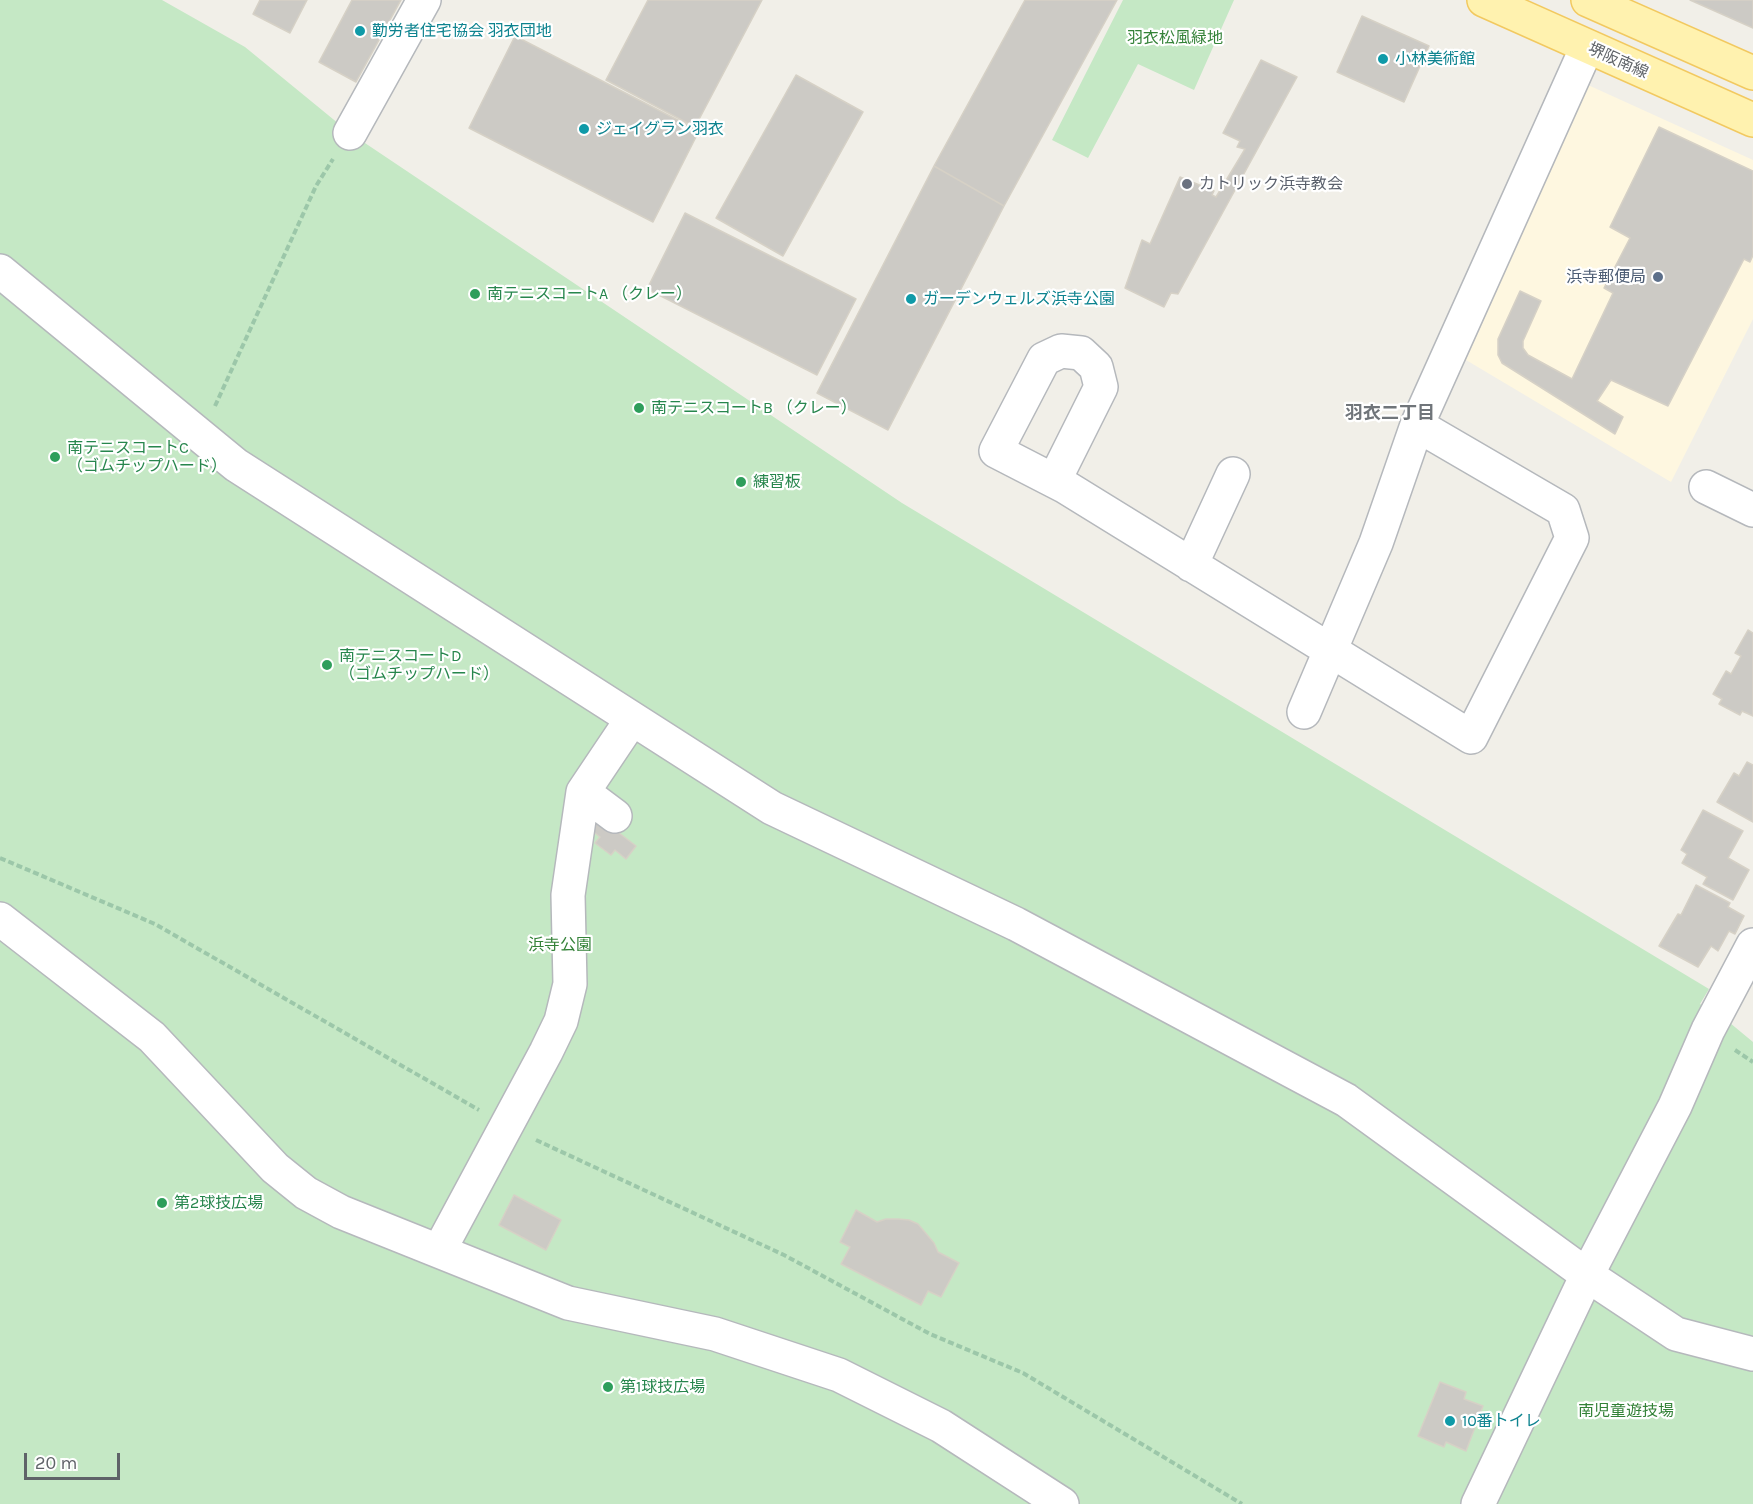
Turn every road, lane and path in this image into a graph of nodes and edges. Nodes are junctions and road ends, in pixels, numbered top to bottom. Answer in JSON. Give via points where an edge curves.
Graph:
{"nodes":[{"id":1,"x":424,"y":0,"type":"edge"},
{"id":2,"x":1484,"y":0,"type":"edge"},
{"id":3,"x":1588,"y":0,"type":"edge"},
{"id":4,"x":1587,"y":46,"type":"junction"},
{"id":5,"x":1753,"y":73,"type":"edge"},
{"id":6,"x":1753,"y":120,"type":"edge"},
{"id":7,"x":350,"y":133,"type":"joint"},
{"id":8,"x":0,"y":270,"type":"edge"},
{"id":9,"x":1417,"y":425,"type":"junction"},
{"id":10,"x":201,"y":436,"type":"junction"},
{"id":11,"x":1233,"y":474,"type":"dead end"},
{"id":12,"x":1054,"y":481,"type":"dead end"},
{"id":13,"x":1706,"y":487,"type":"dead end"},
{"id":14,"x":1753,"y":510,"type":"edge"},
{"id":15,"x":1191,"y":565,"type":"junction"},
{"id":16,"x":1330,"y":651,"type":"junction"},
{"id":17,"x":1304,"y":712,"type":"dead end"},
{"id":18,"x":632,"y":719,"type":"junction"},
{"id":19,"x":583,"y":792,"type":"junction"},
{"id":20,"x":615,"y":816,"type":"dead end"},
{"id":21,"x":0,"y":858,"type":"edge"},
{"id":22,"x":0,"y":919,"type":"edge"},
{"id":23,"x":1753,"y":945,"type":"edge"},
{"id":24,"x":507,"y":1126,"type":"junction"},
{"id":25,"x":439,"y":1251,"type":"junction"},
{"id":26,"x":1587,"y":1275,"type":"junction"},
{"id":27,"x":1753,"y":1354,"type":"edge"},
{"id":28,"x":1062,"y":1504,"type":"edge"},
{"id":29,"x":1242,"y":1504,"type":"edge"},
{"id":30,"x":1478,"y":1504,"type":"edge"}],
"edges":[{"from":1,"to":7,"type":"street"},
{"from":2,"to":4,"type":"main road","name":"堺阪南線"},
{"from":3,"to":5,"type":"main road"},
{"from":4,"to":6,"type":"main road","name":"堺阪南線"},
{"from":4,"to":9,"type":"street"},
{"from":7,"to":10,"type":"path","via":[[316,186]]},
{"from":8,"to":10,"type":"street"},
{"from":9,"to":16,"type":"street","via":[[1376,543]]},
{"from":9,"to":16,"type":"street","via":[[1563,510],[1572,538],[1471,737]]},
{"from":10,"to":18,"type":"street","via":[[236,465]]},
{"from":11,"to":15,"type":"street"},
{"from":12,"to":15,"type":"street"},
{"from":13,"to":14,"type":"street"},
{"from":15,"to":16,"type":"street"},
{"from":16,"to":17,"type":"street"},
{"from":18,"to":19,"type":"street"},
{"from":18,"to":26,"type":"street","via":[[772,808],[1016,924],[1346,1100]]},
{"from":19,"to":20,"type":"street"},
{"from":19,"to":24,"type":"street","via":[[568,895],[570,984],[561,1021]]},
{"from":21,"to":24,"type":"path","via":[[155,924]]},
{"from":22,"to":25,"type":"street","via":[[152,1037],[275,1168],[306,1193],[341,1212]]},
{"from":23,"to":26,"type":"street"},
{"from":24,"to":25,"type":"street"},
{"from":24,"to":29,"type":"path","via":[[784,1255],[930,1334],[1023,1373]]},
{"from":25,"to":28,"type":"street","via":[[568,1303],[715,1334],[839,1375],[941,1426]]},
{"from":26,"to":27,"type":"street","via":[[1676,1334]]},
{"from":26,"to":30,"type":"street"}]}
